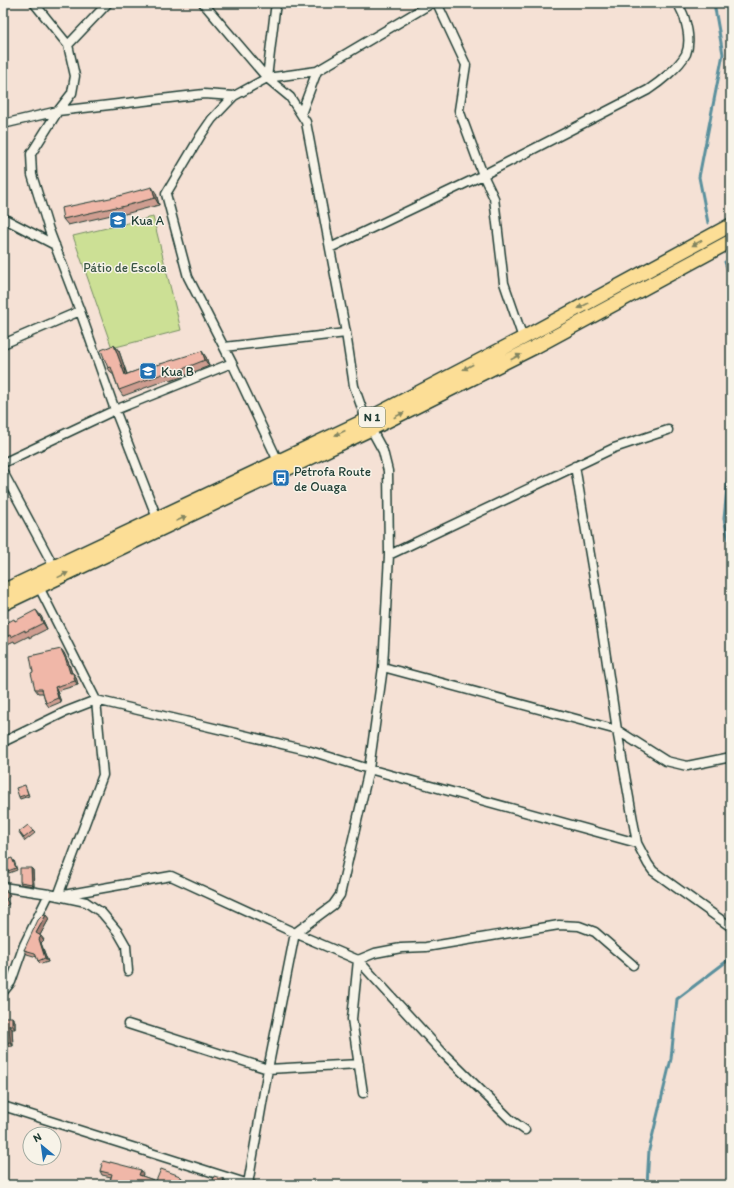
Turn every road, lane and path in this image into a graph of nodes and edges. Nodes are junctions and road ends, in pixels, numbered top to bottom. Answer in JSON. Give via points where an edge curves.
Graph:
{"nodes":[{"id":1,"x":34,"y":3,"type":"edge"},
{"id":2,"x":108,"y":3,"type":"edge"},
{"id":3,"x":203,"y":3,"type":"edge"},
{"id":4,"x":278,"y":3,"type":"edge"},
{"id":5,"x":432,"y":3,"type":"edge"},
{"id":6,"x":437,"y":3,"type":"edge"},
{"id":7,"x":678,"y":3,"type":"edge"},
{"id":8,"x":68,"y":46,"type":"junction"},
{"id":9,"x":317,"y":71,"type":"junction"},
{"id":10,"x":267,"y":78,"type":"junction"},
{"id":11,"x":234,"y":96,"type":"junction"},
{"id":12,"x":58,"y":111,"type":"junction"},
{"id":13,"x":301,"y":114,"type":"junction"},
{"id":14,"x":3,"y":124,"type":"edge"},
{"id":15,"x":484,"y":175,"type":"junction"},
{"id":16,"x":3,"y":218,"type":"edge"},
{"id":17,"x":731,"y":225,"type":"edge"},
{"id":18,"x":731,"y":241,"type":"edge"},
{"id":19,"x":55,"y":245,"type":"junction"},
{"id":20,"x":330,"y":248,"type":"junction"},
{"id":21,"x":80,"y":311,"type":"junction"},
{"id":22,"x":346,"y":333,"type":"junction"},
{"id":23,"x":523,"y":338,"type":"junction"},
{"id":24,"x":3,"y":344,"type":"edge"},
{"id":25,"x":224,"y":346,"type":"junction"},
{"id":26,"x":232,"y":363,"type":"junction"},
{"id":27,"x":115,"y":410,"type":"junction"},
{"id":28,"x":368,"y":424,"type":"junction"},
{"id":29,"x":668,"y":430,"type":"dead end"},
{"id":30,"x":311,"y":452,"type":"junction"},
{"id":31,"x":278,"y":461,"type":"junction"},
{"id":32,"x":3,"y":463,"type":"edge"},
{"id":33,"x":576,"y":466,"type":"junction"},
{"id":34,"x":3,"y":472,"type":"edge"},
{"id":35,"x":157,"y":518,"type":"junction"},
{"id":36,"x":390,"y":555,"type":"junction"},
{"id":37,"x":54,"y":567,"type":"junction"},
{"id":38,"x":39,"y":587,"type":"junction"},
{"id":39,"x":3,"y":591,"type":"edge"},
{"id":40,"x":3,"y":604,"type":"edge"},
{"id":41,"x":384,"y":666,"type":"junction"},
{"id":42,"x":96,"y":700,"type":"junction"},
{"id":43,"x":617,"y":730,"type":"junction"},
{"id":44,"x":3,"y":742,"type":"edge"},
{"id":45,"x":731,"y":757,"type":"edge"},
{"id":46,"x":369,"y":769,"type":"junction"},
{"id":47,"x":637,"y":843,"type":"junction"},
{"id":48,"x":3,"y":887,"type":"edge"},
{"id":49,"x":49,"y":894,"type":"junction"},
{"id":50,"x":58,"y":896,"type":"junction"},
{"id":51,"x":731,"y":928,"type":"edge"},
{"id":52,"x":295,"y":933,"type":"junction"},
{"id":53,"x":358,"y":960,"type":"junction"},
{"id":54,"x":633,"y":965,"type":"dead end"},
{"id":55,"x":128,"y":971,"type":"dead end"},
{"id":56,"x":7,"y":980,"type":"edge"},
{"id":57,"x":3,"y":992,"type":"edge"},
{"id":58,"x":128,"y":1024,"type":"dead end"},
{"id":59,"x":359,"y":1064,"type":"junction"},
{"id":60,"x":268,"y":1069,"type":"junction"},
{"id":61,"x":363,"y":1094,"type":"dead end"},
{"id":62,"x":3,"y":1106,"type":"edge"},
{"id":63,"x":525,"y":1130,"type":"dead end"},
{"id":64,"x":250,"y":1184,"type":"edge"}],
"edges":[{"from":1,"to":8,"type":"street"},
{"from":2,"to":8,"type":"street"},
{"from":3,"to":10,"type":"street"},
{"from":4,"to":10,"type":"street"},
{"from":5,"to":9,"type":"street"},
{"from":6,"to":15,"type":"street","via":[[466,65],[459,110]]},
{"from":7,"to":15,"type":"street","via":[[688,37],[686,53],[663,80]]},
{"from":8,"to":12,"type":"street","via":[[75,76],[72,92]]},
{"from":9,"to":10,"type":"street"},
{"from":9,"to":13,"type":"street"},
{"from":10,"to":11,"type":"street"},
{"from":10,"to":13,"type":"street","via":[[290,96]]},
{"from":11,"to":12,"type":"street","via":[[204,94]]},
{"from":11,"to":25,"type":"street","via":[[212,118],[166,194],[188,277]]},
{"from":12,"to":14,"type":"street"},
{"from":12,"to":19,"type":"street","via":[[31,154],[32,175]]},
{"from":13,"to":20,"type":"street","via":[[306,122]]},
{"from":15,"to":20,"type":"street"},
{"from":15,"to":23,"type":"street","via":[[494,198],[504,283]]},
{"from":16,"to":19,"type":"street"},
{"from":17,"to":23,"type":"highway","number":"N 1","one_way":true},
{"from":28,"to":18,"type":"highway","number":"N 1","one_way":true,"via":[[535,347]]},
{"from":19,"to":21,"type":"street"},
{"from":20,"to":22,"type":"street"},
{"from":21,"to":24,"type":"street"},
{"from":21,"to":27,"type":"street"},
{"from":22,"to":25,"type":"street"},
{"from":22,"to":28,"type":"street","via":[[354,386]]},
{"from":23,"to":28,"type":"highway","number":"N 1","one_way":true},
{"from":25,"to":26,"type":"street"},
{"from":26,"to":27,"type":"street"},
{"from":26,"to":31,"type":"street"},
{"from":27,"to":32,"type":"street"},
{"from":27,"to":35,"type":"street"},
{"from":28,"to":30,"type":"highway","number":"N 1"},
{"from":28,"to":36,"type":"street","via":[[383,451],[388,472]]},
{"from":29,"to":33,"type":"street","via":[[614,448]]},
{"from":30,"to":31,"type":"highway","number":"N 1"},
{"from":38,"to":30,"type":"highway","number":"N 1","one_way":true},
{"from":31,"to":35,"type":"highway","number":"N 1"},
{"from":33,"to":36,"type":"street"},
{"from":33,"to":43,"type":"street"},
{"from":34,"to":37,"type":"street"},
{"from":35,"to":37,"type":"highway","number":"N 1"},
{"from":36,"to":41,"type":"street"},
{"from":37,"to":39,"type":"highway","number":"N 1"},
{"from":38,"to":40,"type":"highway","number":"N 1"},
{"from":38,"to":42,"type":"street"},
{"from":41,"to":43,"type":"street"},
{"from":41,"to":46,"type":"street"},
{"from":42,"to":44,"type":"street"},
{"from":42,"to":46,"type":"street","via":[[307,750]]},
{"from":42,"to":50,"type":"street","via":[[103,775]]},
{"from":43,"to":45,"type":"street","via":[[666,761],[687,766]]},
{"from":43,"to":47,"type":"street"},
{"from":46,"to":47,"type":"street"},
{"from":46,"to":52,"type":"street","via":[[340,895],[333,905]]},
{"from":47,"to":51,"type":"street","via":[[653,872]]},
{"from":48,"to":49,"type":"street"},
{"from":49,"to":50,"type":"street"},
{"from":49,"to":56,"type":"street"},
{"from":50,"to":52,"type":"street","via":[[171,876]]},
{"from":50,"to":55,"type":"street","via":[[86,902],[102,913],[126,946]]},
{"from":52,"to":53,"type":"street"},
{"from":52,"to":60,"type":"street"},
{"from":53,"to":54,"type":"street","via":[[401,948],[566,925],[579,926],[595,932]]},
{"from":53,"to":59,"type":"street","via":[[352,1019]]},
{"from":53,"to":63,"type":"street","via":[[442,1052],[511,1120]]},
{"from":56,"to":57,"type":"street"},
{"from":58,"to":60,"type":"street"},
{"from":59,"to":60,"type":"street"},
{"from":59,"to":61,"type":"street"},
{"from":60,"to":64,"type":"street"},
{"from":62,"to":64,"type":"street"}]}
